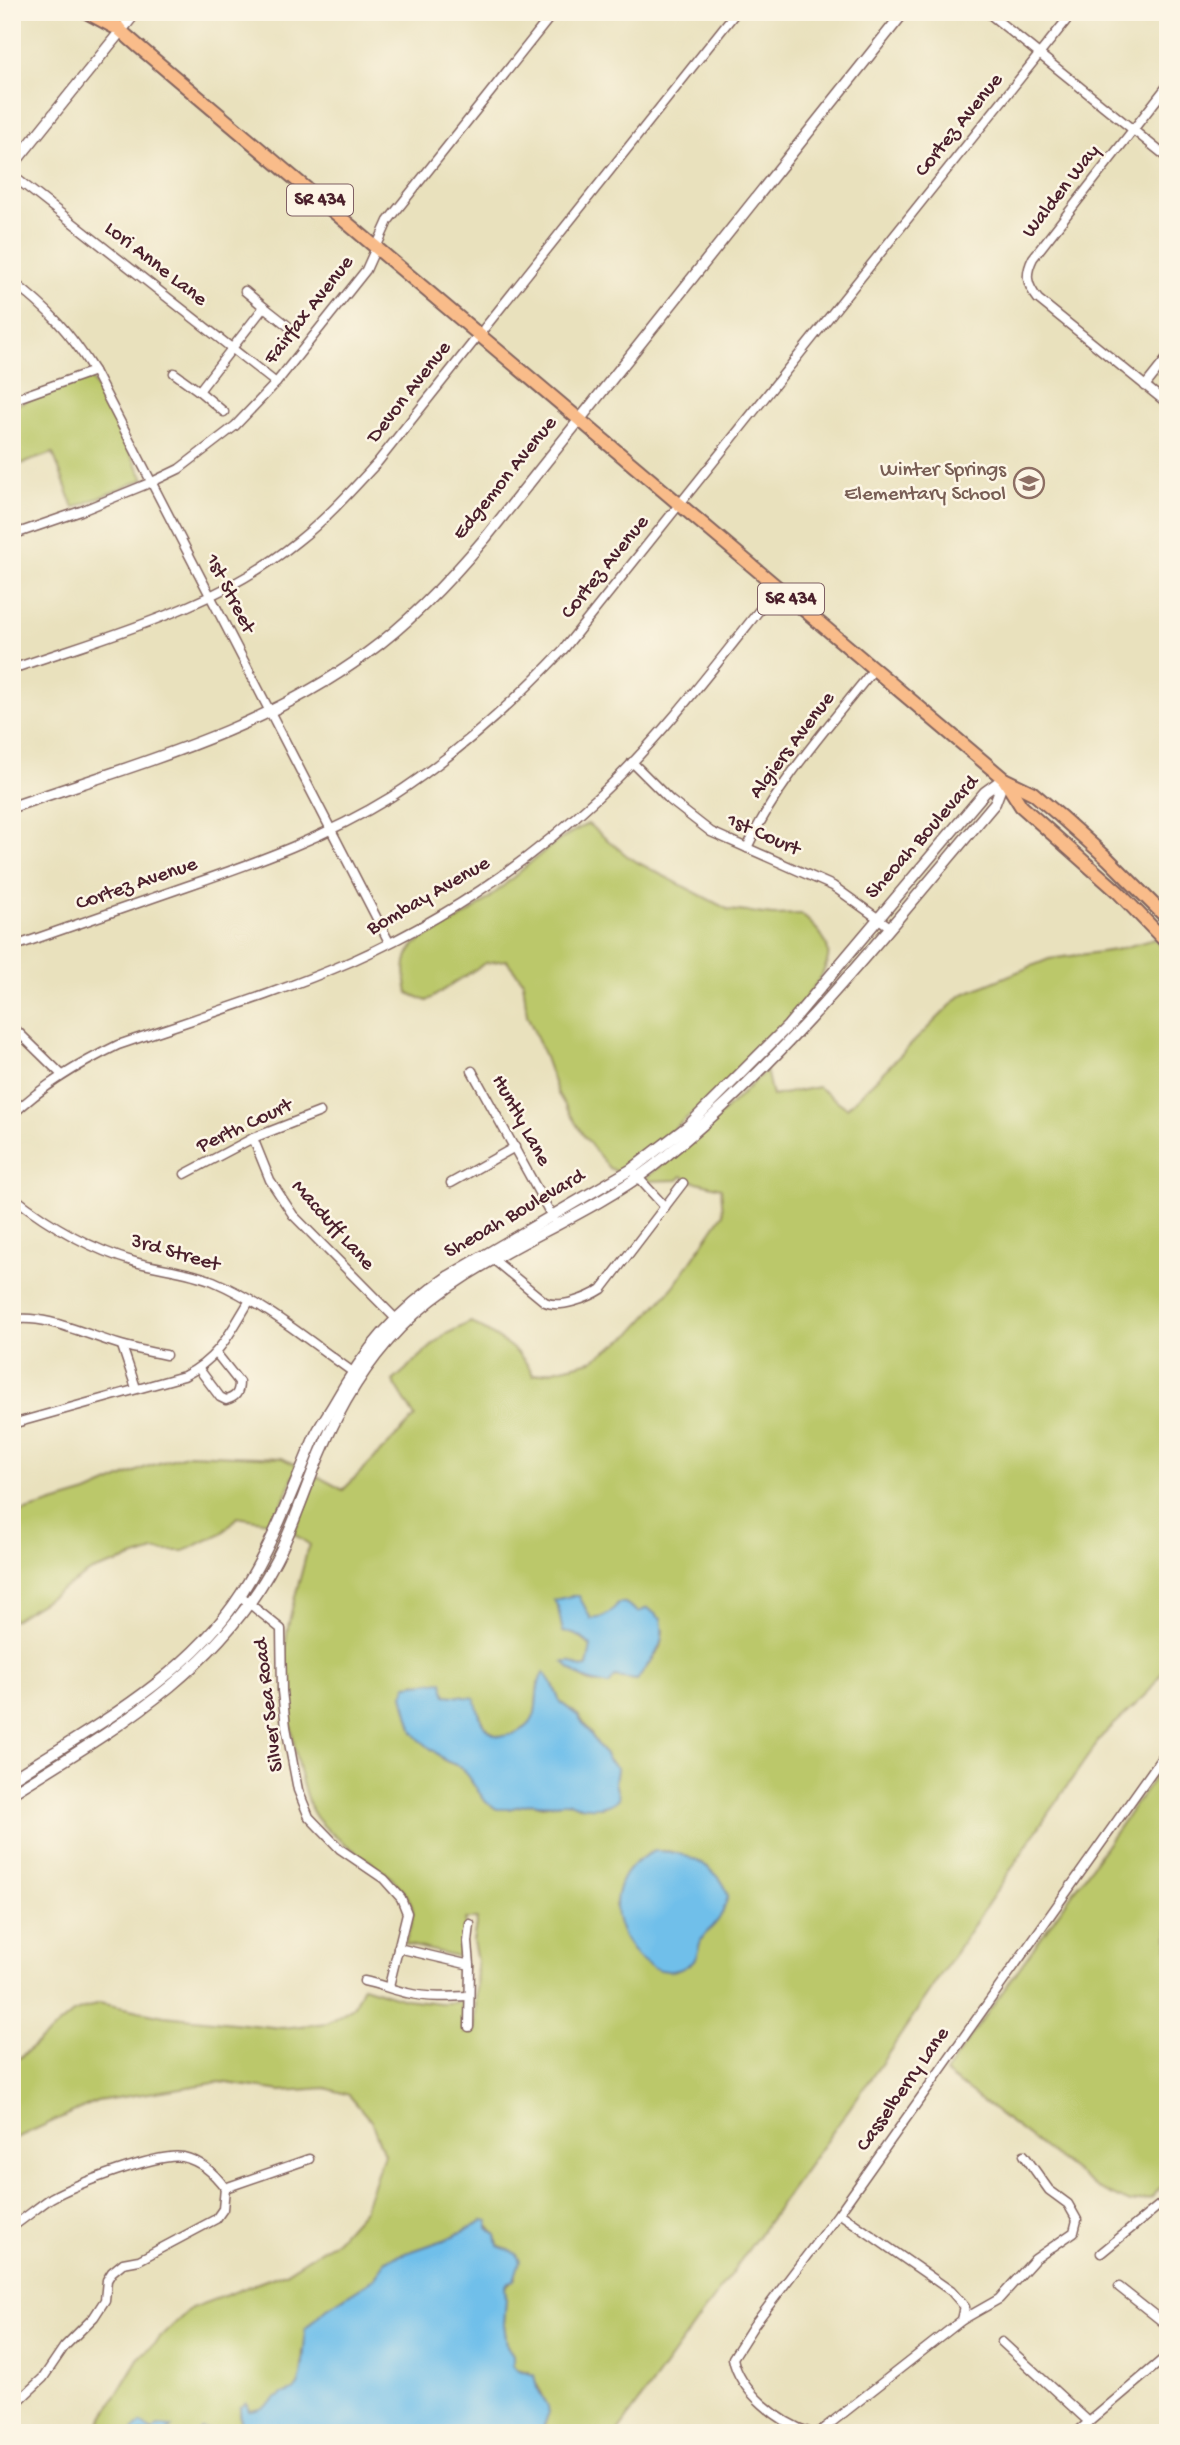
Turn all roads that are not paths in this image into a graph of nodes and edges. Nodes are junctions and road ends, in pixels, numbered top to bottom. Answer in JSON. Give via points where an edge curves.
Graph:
{"nodes":[{"id":1,"x":86,"y":12,"type":"edge"},
{"id":2,"x":106,"y":12,"type":"edge"},
{"id":3,"x":136,"y":12,"type":"edge"},
{"id":4,"x":554,"y":12,"type":"edge"},
{"id":5,"x":736,"y":12,"type":"edge"},
{"id":6,"x":904,"y":12,"type":"edge"},
{"id":7,"x":987,"y":12,"type":"edge"},
{"id":8,"x":1073,"y":12,"type":"edge"},
{"id":9,"x":121,"y":31,"type":"junction"},
{"id":10,"x":1039,"y":55,"type":"junction"},
{"id":11,"x":1168,"y":85,"type":"edge"},
{"id":12,"x":1133,"y":129,"type":"junction"},
{"id":13,"x":1168,"y":158,"type":"edge"},
{"id":14,"x":12,"y":166,"type":"edge"},
{"id":15,"x":12,"y":175,"type":"edge"},
{"id":16,"x":376,"y":248,"type":"junction"},
{"id":17,"x":12,"y":281,"type":"edge"},
{"id":18,"x":245,"y":291,"type":"dead end"},
{"id":19,"x":264,"y":307,"type":"junction"},
{"id":20,"x":292,"y":329,"type":"dead end"},
{"id":21,"x":479,"y":334,"type":"junction"},
{"id":22,"x":232,"y":348,"type":"junction"},
{"id":23,"x":1168,"y":357,"type":"edge"},
{"id":24,"x":94,"y":371,"type":"junction"},
{"id":25,"x":174,"y":373,"type":"dead end"},
{"id":26,"x":276,"y":383,"type":"junction"},
{"id":27,"x":1145,"y":386,"type":"junction"},
{"id":28,"x":199,"y":391,"type":"junction"},
{"id":29,"x":12,"y":400,"type":"edge"},
{"id":30,"x":1168,"y":404,"type":"edge"},
{"id":31,"x":224,"y":412,"type":"dead end"},
{"id":32,"x":579,"y":419,"type":"junction"},
{"id":33,"x":152,"y":482,"type":"junction"},
{"id":34,"x":679,"y":505,"type":"junction"},
{"id":35,"x":12,"y":535,"type":"edge"},
{"id":36,"x":777,"y":588,"type":"junction"},
{"id":37,"x":211,"y":596,"type":"junction"},
{"id":38,"x":12,"y":668,"type":"edge"},
{"id":39,"x":874,"y":669,"type":"junction"},
{"id":40,"x":271,"y":712,"type":"junction"},
{"id":41,"x":632,"y":762,"type":"junction"},
{"id":42,"x":1004,"y":779,"type":"junction"},
{"id":43,"x":12,"y":807,"type":"edge"},
{"id":44,"x":331,"y":829,"type":"junction"},
{"id":45,"x":747,"y":848,"type":"junction"},
{"id":46,"x":878,"y":917,"type":"junction"},
{"id":47,"x":1168,"y":919,"type":"edge"},
{"id":48,"x":890,"y":928,"type":"junction"},
{"id":49,"x":390,"y":942,"type":"junction"},
{"id":50,"x":1168,"y":944,"type":"edge"},
{"id":51,"x":12,"y":947,"type":"edge"},
{"id":52,"x":12,"y":1026,"type":"edge"},
{"id":53,"x":472,"y":1071,"type":"dead end"},
{"id":54,"x":62,"y":1075,"type":"junction"},
{"id":55,"x":320,"y":1112,"type":"dead end"},
{"id":56,"x":12,"y":1115,"type":"edge"},
{"id":57,"x":253,"y":1139,"type":"junction"},
{"id":58,"x":515,"y":1147,"type":"junction"},
{"id":59,"x":185,"y":1174,"type":"dead end"},
{"id":60,"x":634,"y":1174,"type":"junction"},
{"id":61,"x":451,"y":1183,"type":"dead end"},
{"id":62,"x":683,"y":1183,"type":"dead end"},
{"id":63,"x":12,"y":1196,"type":"edge"},
{"id":64,"x":665,"y":1208,"type":"junction"},
{"id":65,"x":551,"y":1215,"type":"junction"},
{"id":66,"x":556,"y":1226,"type":"junction"},
{"id":67,"x":495,"y":1260,"type":"junction"},
{"id":68,"x":250,"y":1300,"type":"junction"},
{"id":69,"x":12,"y":1320,"type":"edge"},
{"id":70,"x":399,"y":1322,"type":"junction"},
{"id":71,"x":122,"y":1346,"type":"junction"},
{"id":72,"x":216,"y":1353,"type":"junction"},
{"id":73,"x":166,"y":1355,"type":"dead end"},
{"id":74,"x":199,"y":1369,"type":"junction"},
{"id":75,"x":356,"y":1374,"type":"junction"},
{"id":76,"x":136,"y":1388,"type":"junction"},
{"id":77,"x":12,"y":1424,"type":"edge"},
{"id":78,"x":244,"y":1600,"type":"junction"},
{"id":79,"x":1168,"y":1749,"type":"edge"},
{"id":80,"x":12,"y":1779,"type":"edge"},
{"id":81,"x":12,"y":1793,"type":"edge"},
{"id":82,"x":470,"y":1924,"type":"dead end"},
{"id":83,"x":398,"y":1948,"type":"junction"},
{"id":84,"x":470,"y":1965,"type":"junction"},
{"id":85,"x":364,"y":1981,"type":"dead end"},
{"id":86,"x":389,"y":1986,"type":"junction"},
{"id":87,"x":469,"y":1996,"type":"junction"},
{"id":88,"x":470,"y":2027,"type":"dead end"},
{"id":89,"x":1024,"y":2155,"type":"dead end"},
{"id":90,"x":309,"y":2159,"type":"dead end"},
{"id":91,"x":225,"y":2188,"type":"junction"},
{"id":92,"x":1168,"y":2198,"type":"edge"},
{"id":93,"x":839,"y":2213,"type":"junction"},
{"id":94,"x":12,"y":2227,"type":"edge"},
{"id":95,"x":1101,"y":2253,"type":"dead end"},
{"id":96,"x":1119,"y":2287,"type":"dead end"},
{"id":97,"x":962,"y":2320,"type":"junction"},
{"id":98,"x":1168,"y":2326,"type":"edge"},
{"id":99,"x":1002,"y":2342,"type":"dead end"},
{"id":100,"x":1168,"y":2355,"type":"edge"},
{"id":101,"x":12,"y":2407,"type":"edge"},
{"id":102,"x":1089,"y":2421,"type":"junction"},
{"id":103,"x":811,"y":2433,"type":"edge"},
{"id":104,"x":818,"y":2433,"type":"edge"},
{"id":105,"x":1076,"y":2433,"type":"edge"}],
"edges":[{"from":1,"to":9,"type":"main road","number":"SR 434"},
{"from":2,"to":9,"type":"main road","number":"SR 434"},
{"from":3,"to":9,"type":"street"},
{"from":4,"to":16,"type":"street","name":"Fairfax Avenue","via":[[387,221]]},
{"from":5,"to":21,"type":"street","name":"Devon Avenue"},
{"from":6,"to":32,"type":"street","name":"Edgemon Avenue"},
{"from":7,"to":10,"type":"street"},
{"from":8,"to":10,"type":"street","name":"Cortez Avenue"},
{"from":9,"to":14,"type":"street"},
{"from":9,"to":16,"type":"main road","number":"SR 434"},
{"from":10,"to":12,"type":"street"},
{"from":10,"to":34,"type":"street","name":"Cortez Avenue"},
{"from":11,"to":12,"type":"street","name":"Walden Way"},
{"from":12,"to":13,"type":"street"},
{"from":12,"to":27,"type":"street","name":"Walden Way","via":[[1034,258],[1027,281],[1038,299]]},
{"from":15,"to":22,"type":"street","name":"Lori Anne Lane"},
{"from":16,"to":21,"type":"main road","number":"SR 434"},
{"from":16,"to":26,"type":"street","name":"Fairfax Avenue","via":[[366,270]]},
{"from":17,"to":24,"type":"street","name":"1st Street","via":[[57,319]]},
{"from":18,"to":19,"type":"street"},
{"from":19,"to":20,"type":"street"},
{"from":19,"to":22,"type":"street"},
{"from":21,"to":32,"type":"main road","number":"SR 434"},
{"from":21,"to":37,"type":"street","name":"Devon Avenue","via":[[377,463],[323,519],[265,565]]},
{"from":22,"to":26,"type":"street","name":"Lori Anne Lane"},
{"from":22,"to":28,"type":"street"},
{"from":23,"to":27,"type":"street"},
{"from":24,"to":29,"type":"street"},
{"from":24,"to":33,"type":"street","name":"1st Street"},
{"from":25,"to":28,"type":"street"},
{"from":26,"to":33,"type":"street","name":"Fairfax Avenue","via":[[217,442]]},
{"from":27,"to":30,"type":"street"},
{"from":28,"to":31,"type":"street"},
{"from":32,"to":34,"type":"main road","number":"SR 434"},
{"from":32,"to":40,"type":"street","name":"Edgemon Avenue","via":[[458,570],[411,617],[343,670]]},
{"from":33,"to":35,"type":"street","name":"Fairfax Avenue"},
{"from":33,"to":37,"type":"street","name":"1st Street"},
{"from":34,"to":36,"type":"main road","number":"SR 434"},
{"from":34,"to":44,"type":"street","name":"Cortez Avenue","via":[[530,686],[463,746],[398,792]]},
{"from":36,"to":39,"type":"main road","number":"SR 434"},
{"from":36,"to":41,"type":"street","name":"Bombay Avenue"},
{"from":37,"to":38,"type":"street","name":"Devon Avenue"},
{"from":37,"to":40,"type":"street","name":"1st Street"},
{"from":39,"to":42,"type":"main road","number":"SR 434"},
{"from":39,"to":45,"type":"street","name":"Algiers Avenue","via":[[784,781]]},
{"from":40,"to":43,"type":"street","name":"Edgemon Avenue","via":[[214,737]]},
{"from":40,"to":44,"type":"street","name":"1st Street"},
{"from":41,"to":45,"type":"street","name":"1st Court","via":[[710,832]]},
{"from":41,"to":49,"type":"street","name":"Bombay Avenue","via":[[599,796],[505,873]]},
{"from":42,"to":46,"type":"street","name":"Sheoah Boulevard","via":[[985,792]]},
{"from":42,"to":47,"type":"main road","number":"SR 434","via":[[1033,793],[1060,816]]},
{"from":42,"to":48,"type":"street","name":"Sheoah Boulevard","via":[[995,803]]},
{"from":42,"to":50,"type":"main road","number":"SR 434","via":[[1021,806],[1118,892]]},
{"from":44,"to":49,"type":"street","name":"1st Street"},
{"from":44,"to":51,"type":"street","name":"Cortez Avenue","via":[[254,862]]},
{"from":45,"to":46,"type":"street","name":"1st Court","via":[[833,886]]},
{"from":46,"to":48,"type":"street","name":"1st Court"},
{"from":46,"to":60,"type":"street","name":"Sheoah Boulevard","via":[[788,1026]]},
{"from":48,"to":60,"type":"street","name":"Sheoah Boulevard","via":[[735,1095],[694,1134]]},
{"from":49,"to":54,"type":"street","name":"Bombay Avenue","via":[[311,977],[118,1045]]},
{"from":52,"to":54,"type":"street"},
{"from":53,"to":58,"type":"street","name":"Huntly Lane"},
{"from":54,"to":56,"type":"street","name":"Bombay Avenue"},
{"from":55,"to":57,"type":"street","name":"Perth Court"},
{"from":57,"to":59,"type":"street","name":"Perth Court"},
{"from":57,"to":70,"type":"street","name":"Macduff Lane","via":[[270,1180],[293,1215]]},
{"from":58,"to":61,"type":"street"},
{"from":58,"to":65,"type":"street","name":"Huntly Lane"},
{"from":60,"to":64,"type":"street"},
{"from":60,"to":65,"type":"street","name":"Sheoah Boulevard"},
{"from":60,"to":66,"type":"street","name":"Sheoah Boulevard"},
{"from":62,"to":64,"type":"street"},
{"from":63,"to":68,"type":"street","name":"3rd Street","via":[[68,1235],[102,1251],[212,1281]]},
{"from":64,"to":67,"type":"street","via":[[602,1289],[558,1305],[545,1302]]},
{"from":65,"to":66,"type":"street","name":"Huntly Lane"},
{"from":65,"to":70,"type":"street","name":"Sheoah Boulevard","via":[[422,1294]]},
{"from":66,"to":67,"type":"street","name":"Sheoah Boulevard"},
{"from":67,"to":70,"type":"street","name":"Sheoah Boulevard"},
{"from":68,"to":72,"type":"street"},
{"from":68,"to":75,"type":"street","name":"3rd Street"},
{"from":69,"to":71,"type":"street","via":[[43,1320]]},
{"from":70,"to":75,"type":"street","name":"Sheoah Boulevard","via":[[375,1340]]},
{"from":71,"to":73,"type":"street"},
{"from":71,"to":76,"type":"street"},
{"from":72,"to":74,"type":"street"},
{"from":72,"to":74,"type":"street","via":[[239,1382],[234,1397],[220,1397]]},
{"from":74,"to":76,"type":"street"},
{"from":75,"to":78,"type":"street","name":"Sheoah Boulevard","via":[[314,1438]]},
{"from":76,"to":77,"type":"street"},
{"from":78,"to":80,"type":"street","name":"Sheoah Boulevard","via":[[181,1662]]},
{"from":78,"to":81,"type":"street","name":"Sheoah Boulevard","via":[[214,1648],[153,1702]]},
{"from":78,"to":83,"type":"street","name":"Silver Sea Road","via":[[281,1629],[286,1727],[298,1790],[309,1817],[340,1849],[384,1878],[401,1898],[407,1913]]},
{"from":79,"to":93,"type":"street","name":"Casselberry Lane"},
{"from":82,"to":84,"type":"street"},
{"from":83,"to":84,"type":"street"},
{"from":83,"to":86,"type":"street","name":"Silver Sea Road"},
{"from":84,"to":87,"type":"street"},
{"from":85,"to":86,"type":"street"},
{"from":86,"to":87,"type":"street","via":[[441,1998]]},
{"from":87,"to":88,"type":"street"},
{"from":89,"to":97,"type":"street","via":[[1049,2190],[1068,2204],[1077,2220],[1074,2232],[1035,2259],[999,2299]]},
{"from":90,"to":91,"type":"street"},
{"from":91,"to":94,"type":"street","via":[[202,2165],[172,2156],[72,2187]]},
{"from":91,"to":101,"type":"street","via":[[223,2209],[216,2219],[112,2272],[105,2300],[94,2317]]},
{"from":92,"to":95,"type":"street"},
{"from":93,"to":97,"type":"street","via":[[951,2291],[965,2307]]},
{"from":93,"to":103,"type":"street","name":"Casselberry Lane","via":[[733,2358],[735,2370],[757,2400]]},
{"from":96,"to":98,"type":"street"},
{"from":97,"to":104,"type":"street"},
{"from":99,"to":102,"type":"street"},
{"from":100,"to":102,"type":"street"},
{"from":102,"to":105,"type":"street"}]}
